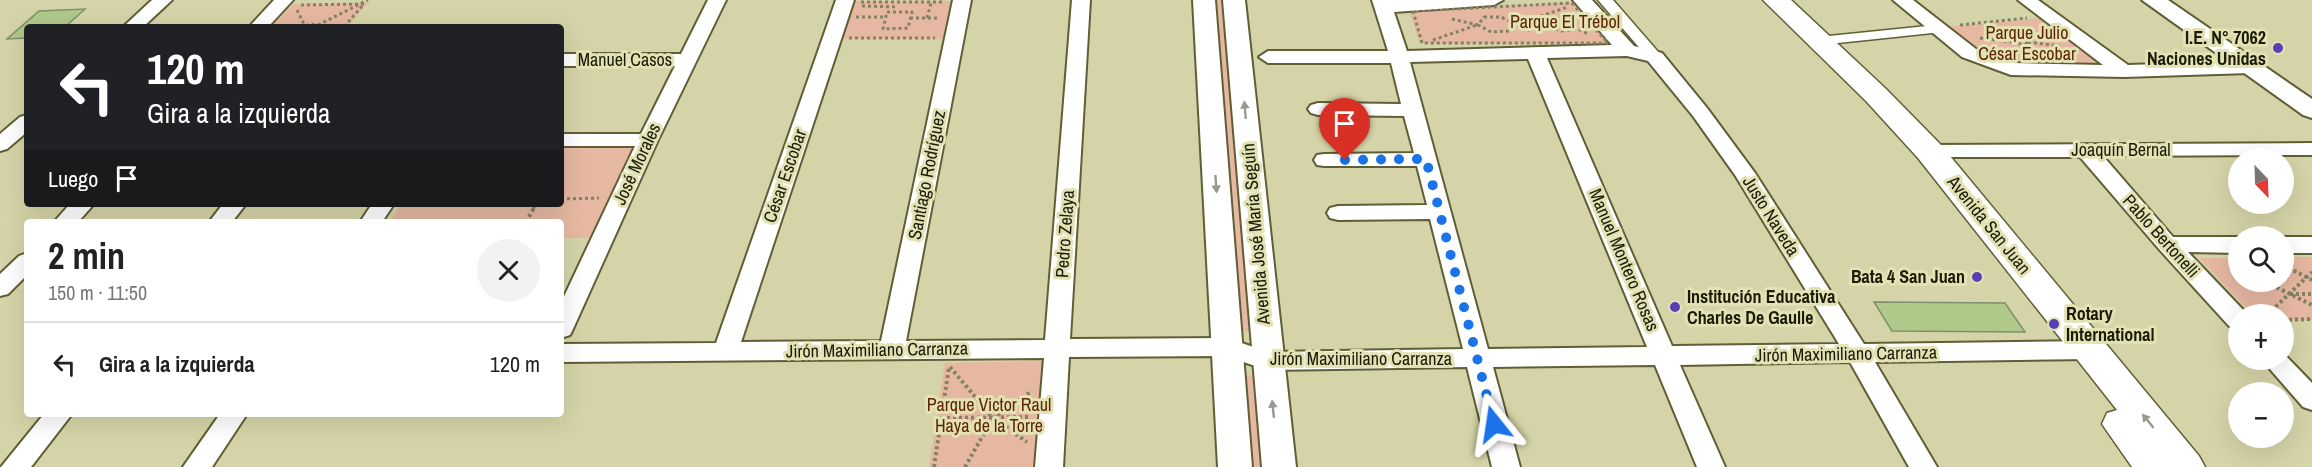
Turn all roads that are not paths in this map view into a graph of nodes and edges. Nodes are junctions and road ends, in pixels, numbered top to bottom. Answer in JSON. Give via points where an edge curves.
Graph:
{"nodes":[{"id":1,"x":163,"y":0,"type":"edge"},
{"id":2,"x":717,"y":0,"type":"edge"},
{"id":3,"x":1081,"y":0,"type":"edge"},
{"id":4,"x":1204,"y":0,"type":"edge"},
{"id":5,"x":1234,"y":0,"type":"edge"},
{"id":6,"x":1494,"y":0,"type":"edge"},
{"id":7,"x":1605,"y":0,"type":"edge"},
{"id":8,"x":1753,"y":0,"type":"edge"},
{"id":9,"x":1776,"y":0,"type":"edge"},
{"id":10,"x":1902,"y":0,"type":"edge"},
{"id":11,"x":2027,"y":0,"type":"edge"},
{"id":12,"x":2153,"y":0,"type":"edge"},
{"id":13,"x":956,"y":1,"type":"edge"},
{"id":14,"x":1576,"y":1,"type":"edge"},
{"id":15,"x":851,"y":3,"type":"edge"},
{"id":16,"x":1382,"y":3,"type":"edge"},
{"id":17,"x":289,"y":6,"type":"edge"},
{"id":18,"x":135,"y":24,"type":"edge"},
{"id":19,"x":262,"y":24,"type":"edge"},
{"id":20,"x":1937,"y":29,"type":"junction"},
{"id":21,"x":1820,"y":40,"type":"junction"},
{"id":22,"x":1627,"y":51,"type":"junction"},
{"id":23,"x":1535,"y":53,"type":"junction"},
{"id":24,"x":1268,"y":57,"type":"dead end"},
{"id":25,"x":1399,"y":57,"type":"junction"},
{"id":26,"x":1655,"y":57,"type":"junction"},
{"id":27,"x":564,"y":60,"type":"edge"},
{"id":28,"x":688,"y":60,"type":"junction"},
{"id":29,"x":2250,"y":68,"type":"junction"},
{"id":30,"x":2124,"y":71,"type":"junction"},
{"id":31,"x":1318,"y":109,"type":"dead end"},
{"id":32,"x":1413,"y":110,"type":"junction"},
{"id":33,"x":2312,"y":110,"type":"edge"},
{"id":34,"x":24,"y":124,"type":"edge"},
{"id":35,"x":564,"y":140,"type":"edge"},
{"id":36,"x":648,"y":140,"type":"junction"},
{"id":37,"x":24,"y":143,"type":"edge"},
{"id":38,"x":0,"y":144,"type":"edge"},
{"id":39,"x":2312,"y":149,"type":"edge"},
{"id":40,"x":2086,"y":150,"type":"junction"},
{"id":41,"x":1929,"y":151,"type":"junction"},
{"id":42,"x":1426,"y":159,"type":"junction"},
{"id":43,"x":1324,"y":160,"type":"dead end"},
{"id":44,"x":80,"y":207,"type":"edge"},
{"id":45,"x":232,"y":207,"type":"edge"},
{"id":46,"x":1439,"y":212,"type":"junction"},
{"id":47,"x":1338,"y":213,"type":"dead end"},
{"id":48,"x":68,"y":219,"type":"edge"},
{"id":49,"x":222,"y":219,"type":"edge"},
{"id":50,"x":2167,"y":244,"type":"junction"},
{"id":51,"x":2228,"y":245,"type":"edge"},
{"id":52,"x":2294,"y":245,"type":"edge"},
{"id":53,"x":2312,"y":245,"type":"edge"},
{"id":54,"x":24,"y":264,"type":"edge"},
{"id":55,"x":0,"y":288,"type":"edge"},
{"id":56,"x":2228,"y":309,"type":"edge"},
{"id":57,"x":564,"y":322,"type":"edge"},
{"id":58,"x":1227,"y":347,"type":"junction"},
{"id":59,"x":1058,"y":349,"type":"junction"},
{"id":60,"x":891,"y":350,"type":"junction"},
{"id":61,"x":2076,"y":350,"type":"junction"},
{"id":62,"x":725,"y":352,"type":"junction"},
{"id":63,"x":564,"y":353,"type":"edge"},
{"id":64,"x":1858,"y":354,"type":"junction"},
{"id":65,"x":1665,"y":356,"type":"junction"},
{"id":66,"x":1477,"y":359,"type":"junction"},
{"id":67,"x":1268,"y":361,"type":"junction"},
{"id":68,"x":2284,"y":370,"type":"edge"},
{"id":69,"x":2312,"y":400,"type":"edge"},
{"id":70,"x":57,"y":417,"type":"edge"},
{"id":71,"x":232,"y":417,"type":"edge"},
{"id":72,"x":15,"y":467,"type":"edge"},
{"id":73,"x":197,"y":467,"type":"edge"},
{"id":74,"x":1049,"y":467,"type":"edge"},
{"id":75,"x":1235,"y":467,"type":"edge"},
{"id":76,"x":1279,"y":467,"type":"edge"},
{"id":77,"x":1506,"y":467,"type":"edge"},
{"id":78,"x":1711,"y":467,"type":"edge"},
{"id":79,"x":1923,"y":467,"type":"edge"},
{"id":80,"x":2155,"y":467,"type":"edge"},
{"id":81,"x":2185,"y":467,"type":"edge"}],
"edges":[{"from":1,"to":18,"type":"street"},
{"from":2,"to":28,"type":"street","name":"José Morales"},
{"from":3,"to":59,"type":"street","name":"Pedro Zelaya"},
{"from":4,"to":58,"type":"street","name":"Avenida José María Seguín","one_way":true},
{"from":67,"to":5,"type":"street","name":"Avenida José María Seguín","one_way":true},
{"from":6,"to":16,"type":"street"},
{"from":7,"to":26,"type":"street"},
{"from":8,"to":61,"type":"main road","name":"Avenida San Juan","via":[[1905,151]]},
{"from":9,"to":21,"type":"main road","name":"Avenida San Juan"},
{"from":10,"to":20,"type":"street"},
{"from":11,"to":30,"type":"street"},
{"from":12,"to":29,"type":"street"},
{"from":13,"to":60,"type":"street","name":"Santiago Rodríguez"},
{"from":14,"to":22,"type":"street"},
{"from":15,"to":62,"type":"street","name":"César Escobar"},
{"from":16,"to":25,"type":"street"},
{"from":17,"to":19,"type":"street"},
{"from":20,"to":21,"type":"street"},
{"from":20,"to":30,"type":"street","via":[[1969,53],[2022,70]]},
{"from":21,"to":41,"type":"main road","name":"Avenida San Juan"},
{"from":22,"to":23,"type":"street"},
{"from":22,"to":26,"type":"street"},
{"from":23,"to":25,"type":"street"},
{"from":23,"to":65,"type":"street","name":"Manuel Montero Rosas"},
{"from":24,"to":25,"type":"street"},
{"from":25,"to":32,"type":"street"},
{"from":26,"to":64,"type":"street","name":"Justo Naveda","via":[[1744,173]]},
{"from":27,"to":28,"type":"street","name":"Manuel Casos"},
{"from":28,"to":36,"type":"street","name":"José Morales"},
{"from":29,"to":30,"type":"street"},
{"from":29,"to":33,"type":"street"},
{"from":31,"to":32,"type":"street"},
{"from":32,"to":42,"type":"street"},
{"from":34,"to":38,"type":"street"},
{"from":35,"to":36,"type":"street"},
{"from":36,"to":57,"type":"street","name":"José Morales"},
{"from":37,"to":38,"type":"street"},
{"from":39,"to":40,"type":"street","name":"Joaquín Bernal"},
{"from":40,"to":41,"type":"street","name":"Joaquín Bernal"},
{"from":40,"to":50,"type":"street","name":"Pablo Bertonelli"},
{"from":41,"to":61,"type":"main road","name":"Avenida San Juan"},
{"from":42,"to":43,"type":"street"},
{"from":42,"to":46,"type":"street"},
{"from":44,"to":48,"type":"street"},
{"from":45,"to":49,"type":"street"},
{"from":46,"to":47,"type":"street"},
{"from":46,"to":66,"type":"street"},
{"from":50,"to":51,"type":"street"},
{"from":50,"to":56,"type":"street","name":"Pablo Bertonelli"},
{"from":52,"to":53,"type":"street"},
{"from":54,"to":55,"type":"street"},
{"from":58,"to":59,"type":"street","name":"Jirón Maximiliano Carranza"},
{"from":58,"to":67,"type":"street","name":"Jirón Maximiliano Carranza"},
{"from":58,"to":75,"type":"street","name":"Avenida José María Seguín"},
{"from":59,"to":60,"type":"street","name":"Jirón Maximiliano Carranza"},
{"from":59,"to":74,"type":"street","name":"Pedro Zelaya"},
{"from":60,"to":62,"type":"street","name":"Jirón Maximiliano Carranza"},
{"from":61,"to":64,"type":"street","name":"Jirón Maximiliano Carranza"},
{"from":61,"to":80,"type":"main road","name":"Avenida San Juan"},
{"from":81,"to":61,"type":"main road","name":"Avenida San Juan","one_way":true},
{"from":62,"to":63,"type":"street","name":"Jirón Maximiliano Carranza"},
{"from":64,"to":65,"type":"street","name":"Jirón Maximiliano Carranza"},
{"from":64,"to":79,"type":"street","name":"Justo Naveda"},
{"from":65,"to":66,"type":"street","name":"Jirón Maximiliano Carranza"},
{"from":65,"to":78,"type":"street","name":"Manuel Montero Rosas"},
{"from":66,"to":67,"type":"street","name":"Jirón Maximiliano Carranza"},
{"from":66,"to":77,"type":"street"},
{"from":76,"to":67,"type":"street","name":"Avenida José María Seguín","one_way":true},
{"from":68,"to":69,"type":"street"},
{"from":70,"to":72,"type":"street"},
{"from":71,"to":73,"type":"street"}]}
